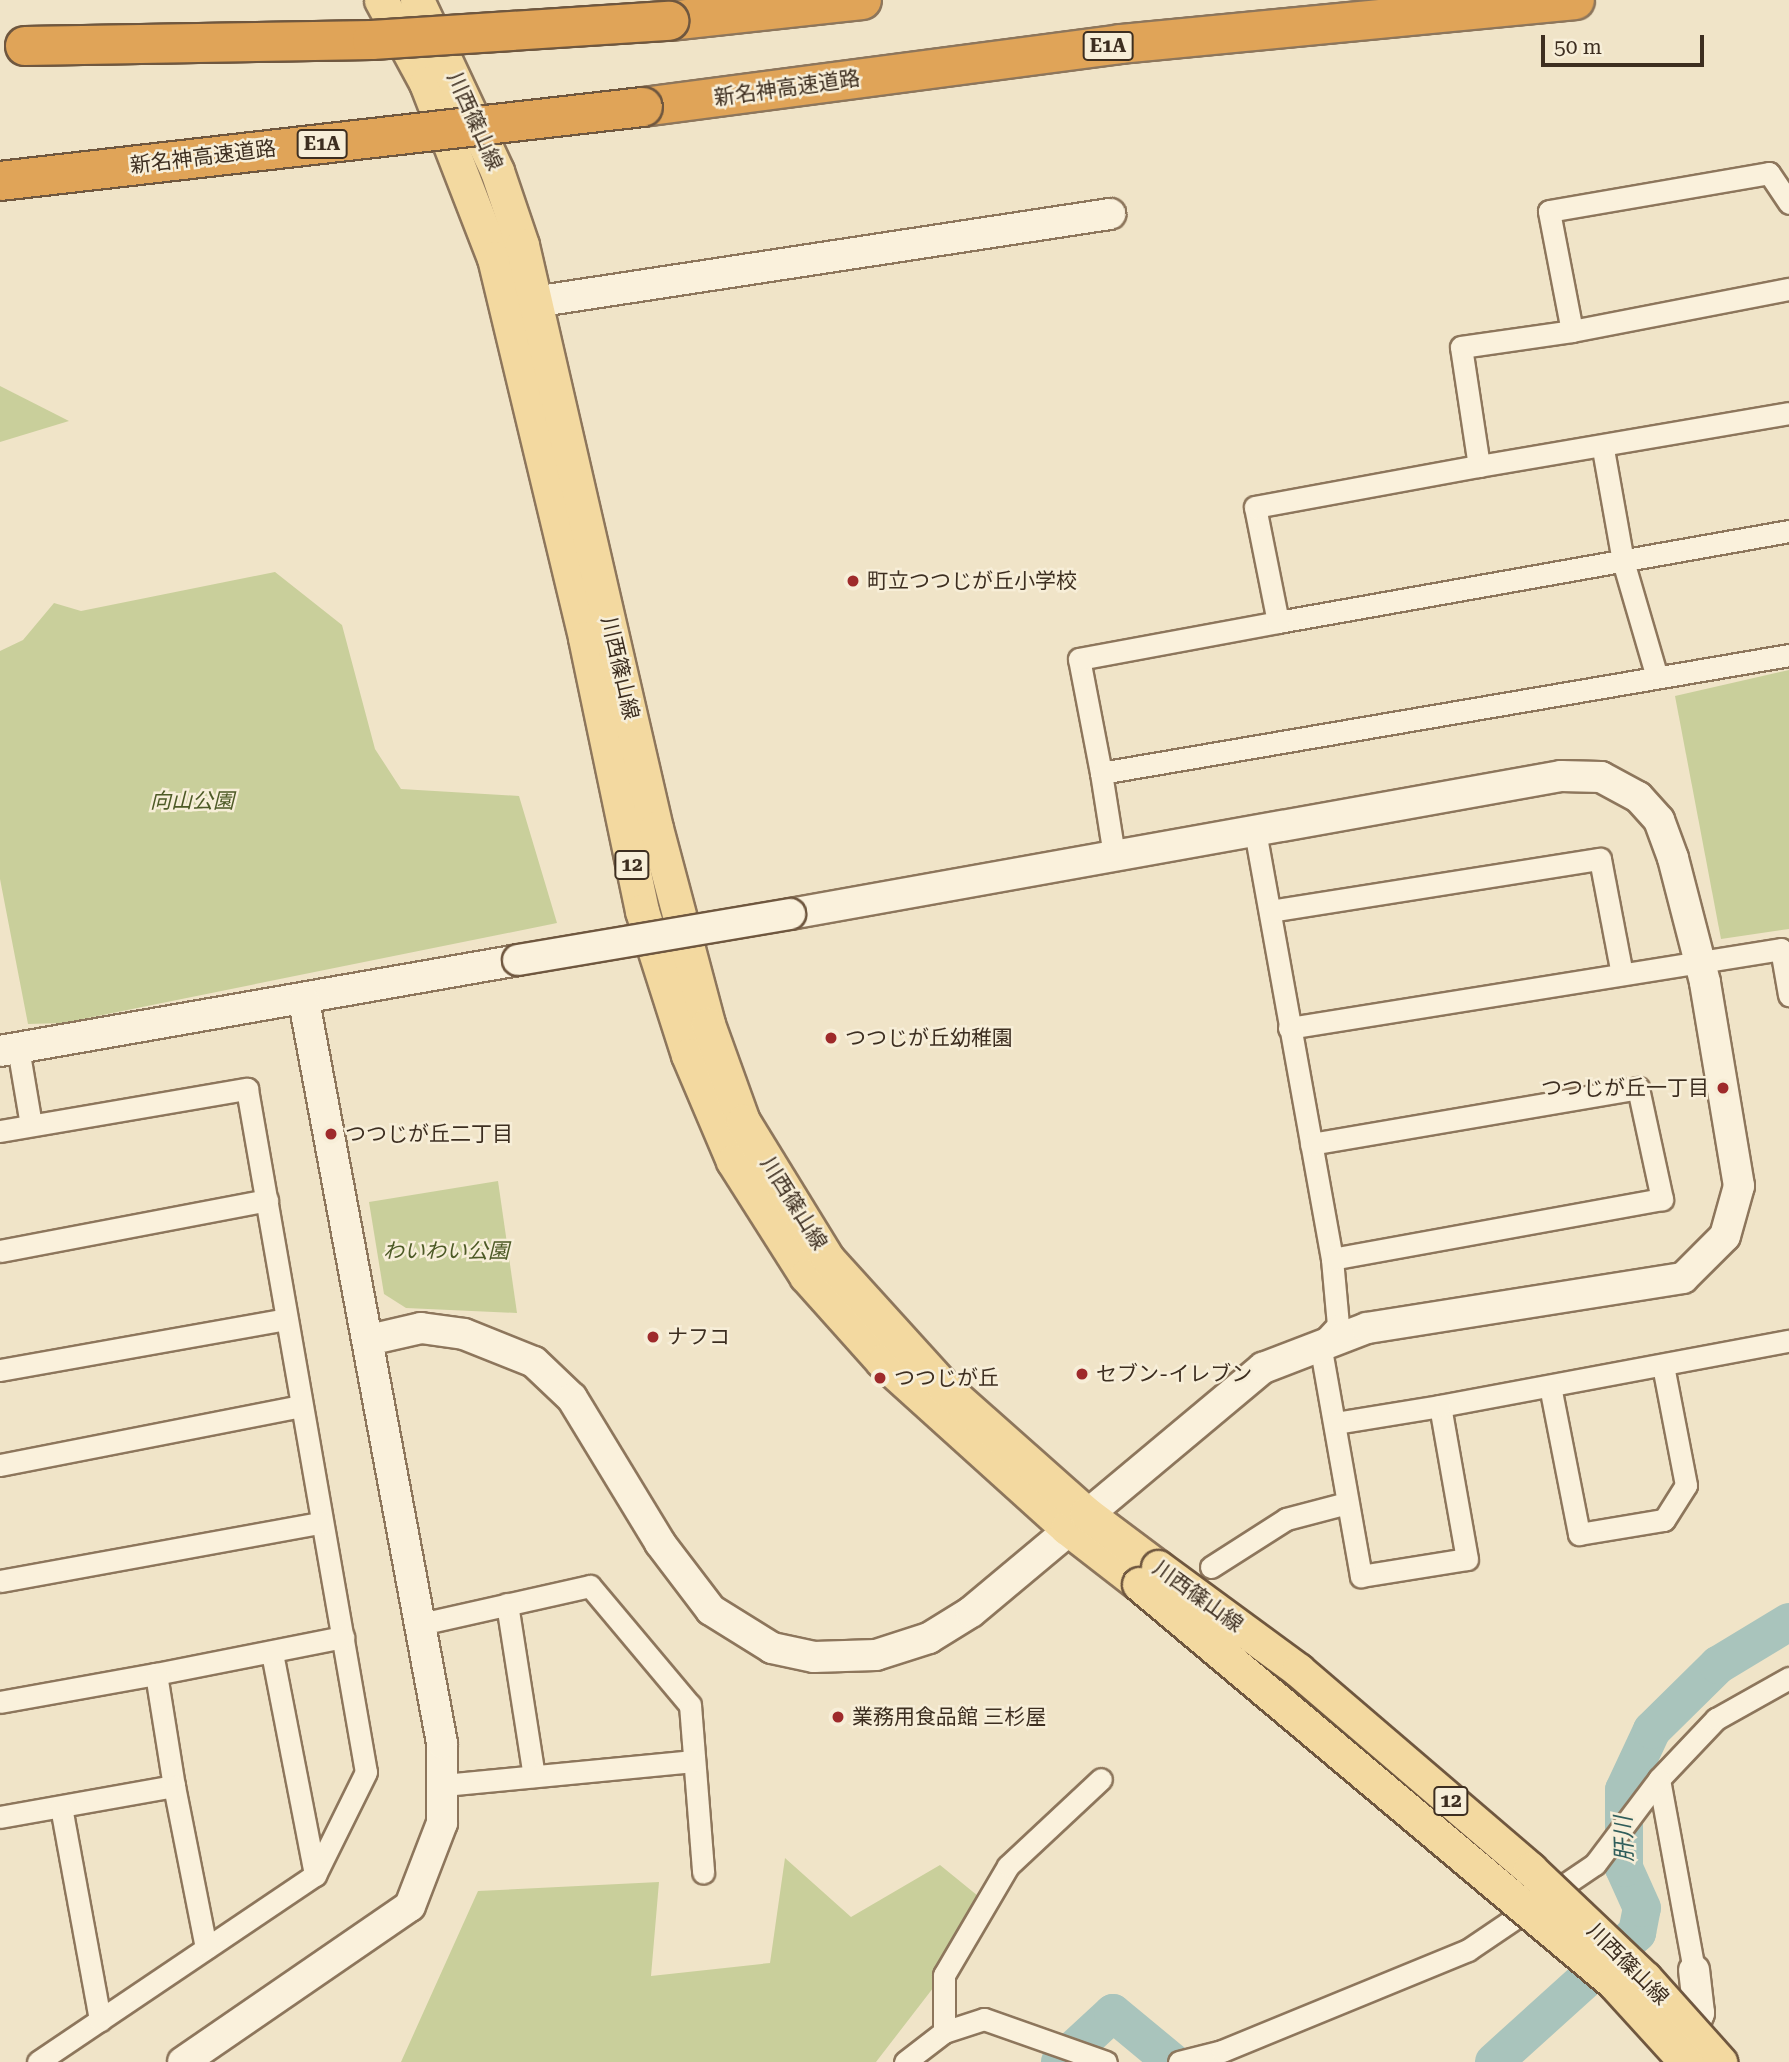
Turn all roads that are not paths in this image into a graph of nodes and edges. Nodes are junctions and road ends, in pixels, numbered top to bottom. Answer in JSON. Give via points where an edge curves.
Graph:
{"nodes":[{"id":1,"x":381,"y":0,"type":"edge"},
{"id":2,"x":417,"y":0,"type":"edge"},
{"id":3,"x":862,"y":0,"type":"edge"},
{"id":4,"x":1575,"y":0,"type":"edge"},
{"id":5,"x":13,"y":46,"type":"edge"},
{"id":6,"x":0,"y":181,"type":"edge"},
{"id":7,"x":1789,"y":203,"type":"edge"},
{"id":8,"x":1110,"y":214,"type":"dead end"},
{"id":9,"x":1789,"y":289,"type":"edge"},
{"id":10,"x":534,"y":302,"type":"junction"},
{"id":11,"x":1572,"y":331,"type":"junction"},
{"id":12,"x":1789,"y":413,"type":"edge"},
{"id":13,"x":1603,"y":449,"type":"junction"},
{"id":14,"x":1479,"y":466,"type":"junction"},
{"id":15,"x":1789,"y":530,"type":"edge"},
{"id":16,"x":1623,"y":561,"type":"junction"},
{"id":17,"x":1278,"y":622,"type":"junction"},
{"id":18,"x":1789,"y":655,"type":"edge"},
{"id":19,"x":1657,"y":677,"type":"junction"},
{"id":20,"x":1101,"y":773,"type":"junction"},
{"id":21,"x":1255,"y":831,"type":"junction"},
{"id":22,"x":1114,"y":855,"type":"junction"},
{"id":23,"x":1270,"y":911,"type":"junction"},
{"id":24,"x":1785,"y":948,"type":"edge"},
{"id":25,"x":1700,"y":962,"type":"junction"},
{"id":26,"x":1622,"y":974,"type":"junction"},
{"id":27,"x":1789,"y":995,"type":"edge"},
{"id":28,"x":304,"y":1001,"type":"junction"},
{"id":29,"x":1289,"y":1028,"type":"junction"},
{"id":30,"x":9,"y":1049,"type":"edge"},
{"id":31,"x":31,"y":1125,"type":"junction"},
{"id":32,"x":0,"y":1131,"type":"edge"},
{"id":33,"x":1311,"y":1144,"type":"junction"},
{"id":34,"x":267,"y":1200,"type":"junction"},
{"id":35,"x":0,"y":1251,"type":"edge"},
{"id":36,"x":1332,"y":1259,"type":"junction"},
{"id":37,"x":286,"y":1319,"type":"junction"},
{"id":38,"x":369,"y":1339,"type":"junction"},
{"id":39,"x":1789,"y":1340,"type":"edge"},
{"id":40,"x":1321,"y":1344,"type":"junction"},
{"id":41,"x":1663,"y":1365,"type":"junction"},
{"id":42,"x":0,"y":1370,"type":"edge"},
{"id":43,"x":1550,"y":1386,"type":"junction"},
{"id":44,"x":300,"y":1406,"type":"junction"},
{"id":45,"x":1440,"y":1406,"type":"junction"},
{"id":46,"x":1336,"y":1423,"type":"junction"},
{"id":47,"x":0,"y":1465,"type":"edge"},
{"id":48,"x":1347,"y":1503,"type":"junction"},
{"id":49,"x":1077,"y":1521,"type":"junction"},
{"id":50,"x":320,"y":1524,"type":"junction"},
{"id":51,"x":1211,"y":1567,"type":"dead end"},
{"id":52,"x":1149,"y":1576,"type":"junction"},
{"id":53,"x":0,"y":1581,"type":"edge"},
{"id":54,"x":507,"y":1604,"type":"junction"},
{"id":55,"x":421,"y":1624,"type":"junction"},
{"id":56,"x":343,"y":1637,"type":"junction"},
{"id":57,"x":272,"y":1653,"type":"junction"},
{"id":58,"x":156,"y":1674,"type":"junction"},
{"id":59,"x":1789,"y":1678,"type":"edge"},
{"id":60,"x":0,"y":1702,"type":"edge"},
{"id":61,"x":694,"y":1761,"type":"junction"},
{"id":62,"x":534,"y":1776,"type":"junction"},
{"id":63,"x":1101,"y":1779,"type":"dead end"},
{"id":64,"x":1659,"y":1779,"type":"junction"},
{"id":65,"x":444,"y":1785,"type":"junction"},
{"id":66,"x":174,"y":1786,"type":"junction"},
{"id":67,"x":61,"y":1807,"type":"junction"},
{"id":68,"x":0,"y":1817,"type":"edge"},
{"id":69,"x":703,"y":1872,"type":"dead end"},
{"id":70,"x":315,"y":1875,"type":"junction"},
{"id":71,"x":206,"y":1948,"type":"junction"},
{"id":72,"x":1694,"y":1970,"type":"joint"},
{"id":73,"x":100,"y":2020,"type":"junction"},
{"id":74,"x":944,"y":2032,"type":"junction"},
{"id":75,"x":38,"y":2062,"type":"edge"},
{"id":76,"x":183,"y":2062,"type":"edge"},
{"id":77,"x":905,"y":2062,"type":"edge"},
{"id":78,"x":1107,"y":2062,"type":"edge"},
{"id":79,"x":1179,"y":2062,"type":"edge"},
{"id":80,"x":1680,"y":2062,"type":"edge"},
{"id":81,"x":1686,"y":2062,"type":"edge"},
{"id":82,"x":1720,"y":2062,"type":"edge"}],
"edges":[{"from":1,"to":49,"type":"main road","name":"川西篠山線","number":"12","via":[[426,83],[494,258],[585,638],[642,911],[688,1055],[733,1161],[806,1276],[882,1361]]},
{"from":2,"to":10,"type":"main road","name":"川西篠山線","number":"12","via":[[498,171]]},
{"from":3,"to":5,"type":"highway","bridge":true,"via":[[669,21],[372,40]]},
{"from":4,"to":6,"type":"highway","name":"新名神高速道路","number":"E1A","bridge":true,"via":[[1120,44],[643,107]]},
{"from":7,"to":11,"type":"street","via":[[1769,173],[1549,211]]},
{"from":8,"to":10,"type":"street"},
{"from":9,"to":11,"type":"street"},
{"from":10,"to":49,"type":"main road","name":"川西篠山線","number":"12","via":[[656,828],[708,1024],[743,1121],[828,1259],[944,1387]]},
{"from":11,"to":14,"type":"street","via":[[1461,347]]},
{"from":12,"to":13,"type":"street"},
{"from":13,"to":14,"type":"street"},
{"from":13,"to":16,"type":"street"},
{"from":14,"to":17,"type":"street","via":[[1255,507]]},
{"from":15,"to":16,"type":"street"},
{"from":16,"to":17,"type":"street"},
{"from":16,"to":19,"type":"street"},
{"from":17,"to":20,"type":"street","via":[[1079,659]]},
{"from":18,"to":19,"type":"street"},
{"from":19,"to":20,"type":"street"},
{"from":20,"to":22,"type":"street"},
{"from":21,"to":22,"type":"street"},
{"from":21,"to":23,"type":"street"},
{"from":21,"to":25,"type":"street","via":[[1562,776],[1601,777],[1638,797],[1659,820]]},
{"from":22,"to":28,"type":"street","bridge":true},
{"from":23,"to":26,"type":"street","via":[[1600,859]]},
{"from":23,"to":29,"type":"street"},
{"from":24,"to":25,"type":"street"},
{"from":24,"to":27,"type":"street"},
{"from":25,"to":26,"type":"street"},
{"from":25,"to":40,"type":"street","via":[[1739,1186],[1725,1236],[1683,1278],[1367,1328]]},
{"from":26,"to":29,"type":"street"},
{"from":28,"to":30,"type":"street"},
{"from":28,"to":38,"type":"street"},
{"from":29,"to":33,"type":"street"},
{"from":30,"to":31,"type":"street"},
{"from":31,"to":32,"type":"street"},
{"from":31,"to":34,"type":"street","via":[[247,1089]]},
{"from":33,"to":36,"type":"street"},
{"from":33,"to":36,"type":"street","via":[[1638,1088],[1662,1199]]},
{"from":34,"to":35,"type":"street"},
{"from":34,"to":37,"type":"street"},
{"from":36,"to":40,"type":"street","via":[[1338,1325]]},
{"from":37,"to":42,"type":"street"},
{"from":37,"to":44,"type":"street"},
{"from":38,"to":49,"type":"street","via":[[421,1328],[464,1334],[534,1362],[572,1398],[688,1586],[735,1630],[772,1648],[814,1657],[876,1655],[929,1638],[971,1612]]},
{"from":38,"to":55,"type":"street"},
{"from":39,"to":41,"type":"street"},
{"from":40,"to":46,"type":"street"},
{"from":40,"to":49,"type":"street","via":[[1263,1367]]},
{"from":41,"to":43,"type":"street"},
{"from":41,"to":43,"type":"street","via":[[1685,1485],[1664,1520],[1579,1534]]},
{"from":43,"to":45,"type":"street"},
{"from":44,"to":47,"type":"street"},
{"from":44,"to":50,"type":"street"},
{"from":45,"to":46,"type":"street"},
{"from":45,"to":48,"type":"street","via":[[1467,1559],[1361,1576]]},
{"from":46,"to":48,"type":"street"},
{"from":48,"to":51,"type":"street","via":[[1286,1519]]},
{"from":49,"to":52,"type":"main road","name":"川西篠山線","number":"12"},
{"from":50,"to":53,"type":"street"},
{"from":50,"to":56,"type":"street"},
{"from":52,"to":81,"type":"main road","name":"川西篠山線","number":"12","bridge":true,"via":[[1614,1983]]},
{"from":52,"to":82,"type":"main road","name":"川西篠山線","number":"12","bridge":true,"via":[[1298,1670],[1530,1869],[1645,1978]]},
{"from":54,"to":55,"type":"street"},
{"from":54,"to":61,"type":"street","via":[[590,1586],[690,1705]]},
{"from":54,"to":62,"type":"street"},
{"from":55,"to":65,"type":"street"},
{"from":56,"to":57,"type":"street"},
{"from":56,"to":70,"type":"street","via":[[366,1772]]},
{"from":57,"to":58,"type":"street"},
{"from":57,"to":70,"type":"street"},
{"from":58,"to":60,"type":"street"},
{"from":58,"to":66,"type":"street"},
{"from":59,"to":64,"type":"street","via":[[1716,1719]]},
{"from":61,"to":62,"type":"street"},
{"from":61,"to":69,"type":"street"},
{"from":62,"to":65,"type":"street"},
{"from":63,"to":74,"type":"street","via":[[1007,1866],[944,1975]]},
{"from":64,"to":72,"type":"street"},
{"from":64,"to":79,"type":"street","via":[[1595,1864],[1468,1950],[1222,2051]]},
{"from":65,"to":76,"type":"street","via":[[442,1823],[410,1906]]},
{"from":66,"to":67,"type":"street"},
{"from":66,"to":71,"type":"street"},
{"from":67,"to":68,"type":"street"},
{"from":67,"to":73,"type":"street"},
{"from":70,"to":71,"type":"street"},
{"from":71,"to":73,"type":"street"},
{"from":72,"to":80,"type":"street","via":[[1699,2013]]},
{"from":73,"to":75,"type":"street"},
{"from":74,"to":77,"type":"street"},
{"from":74,"to":78,"type":"street","via":[[984,2019]]}]}
